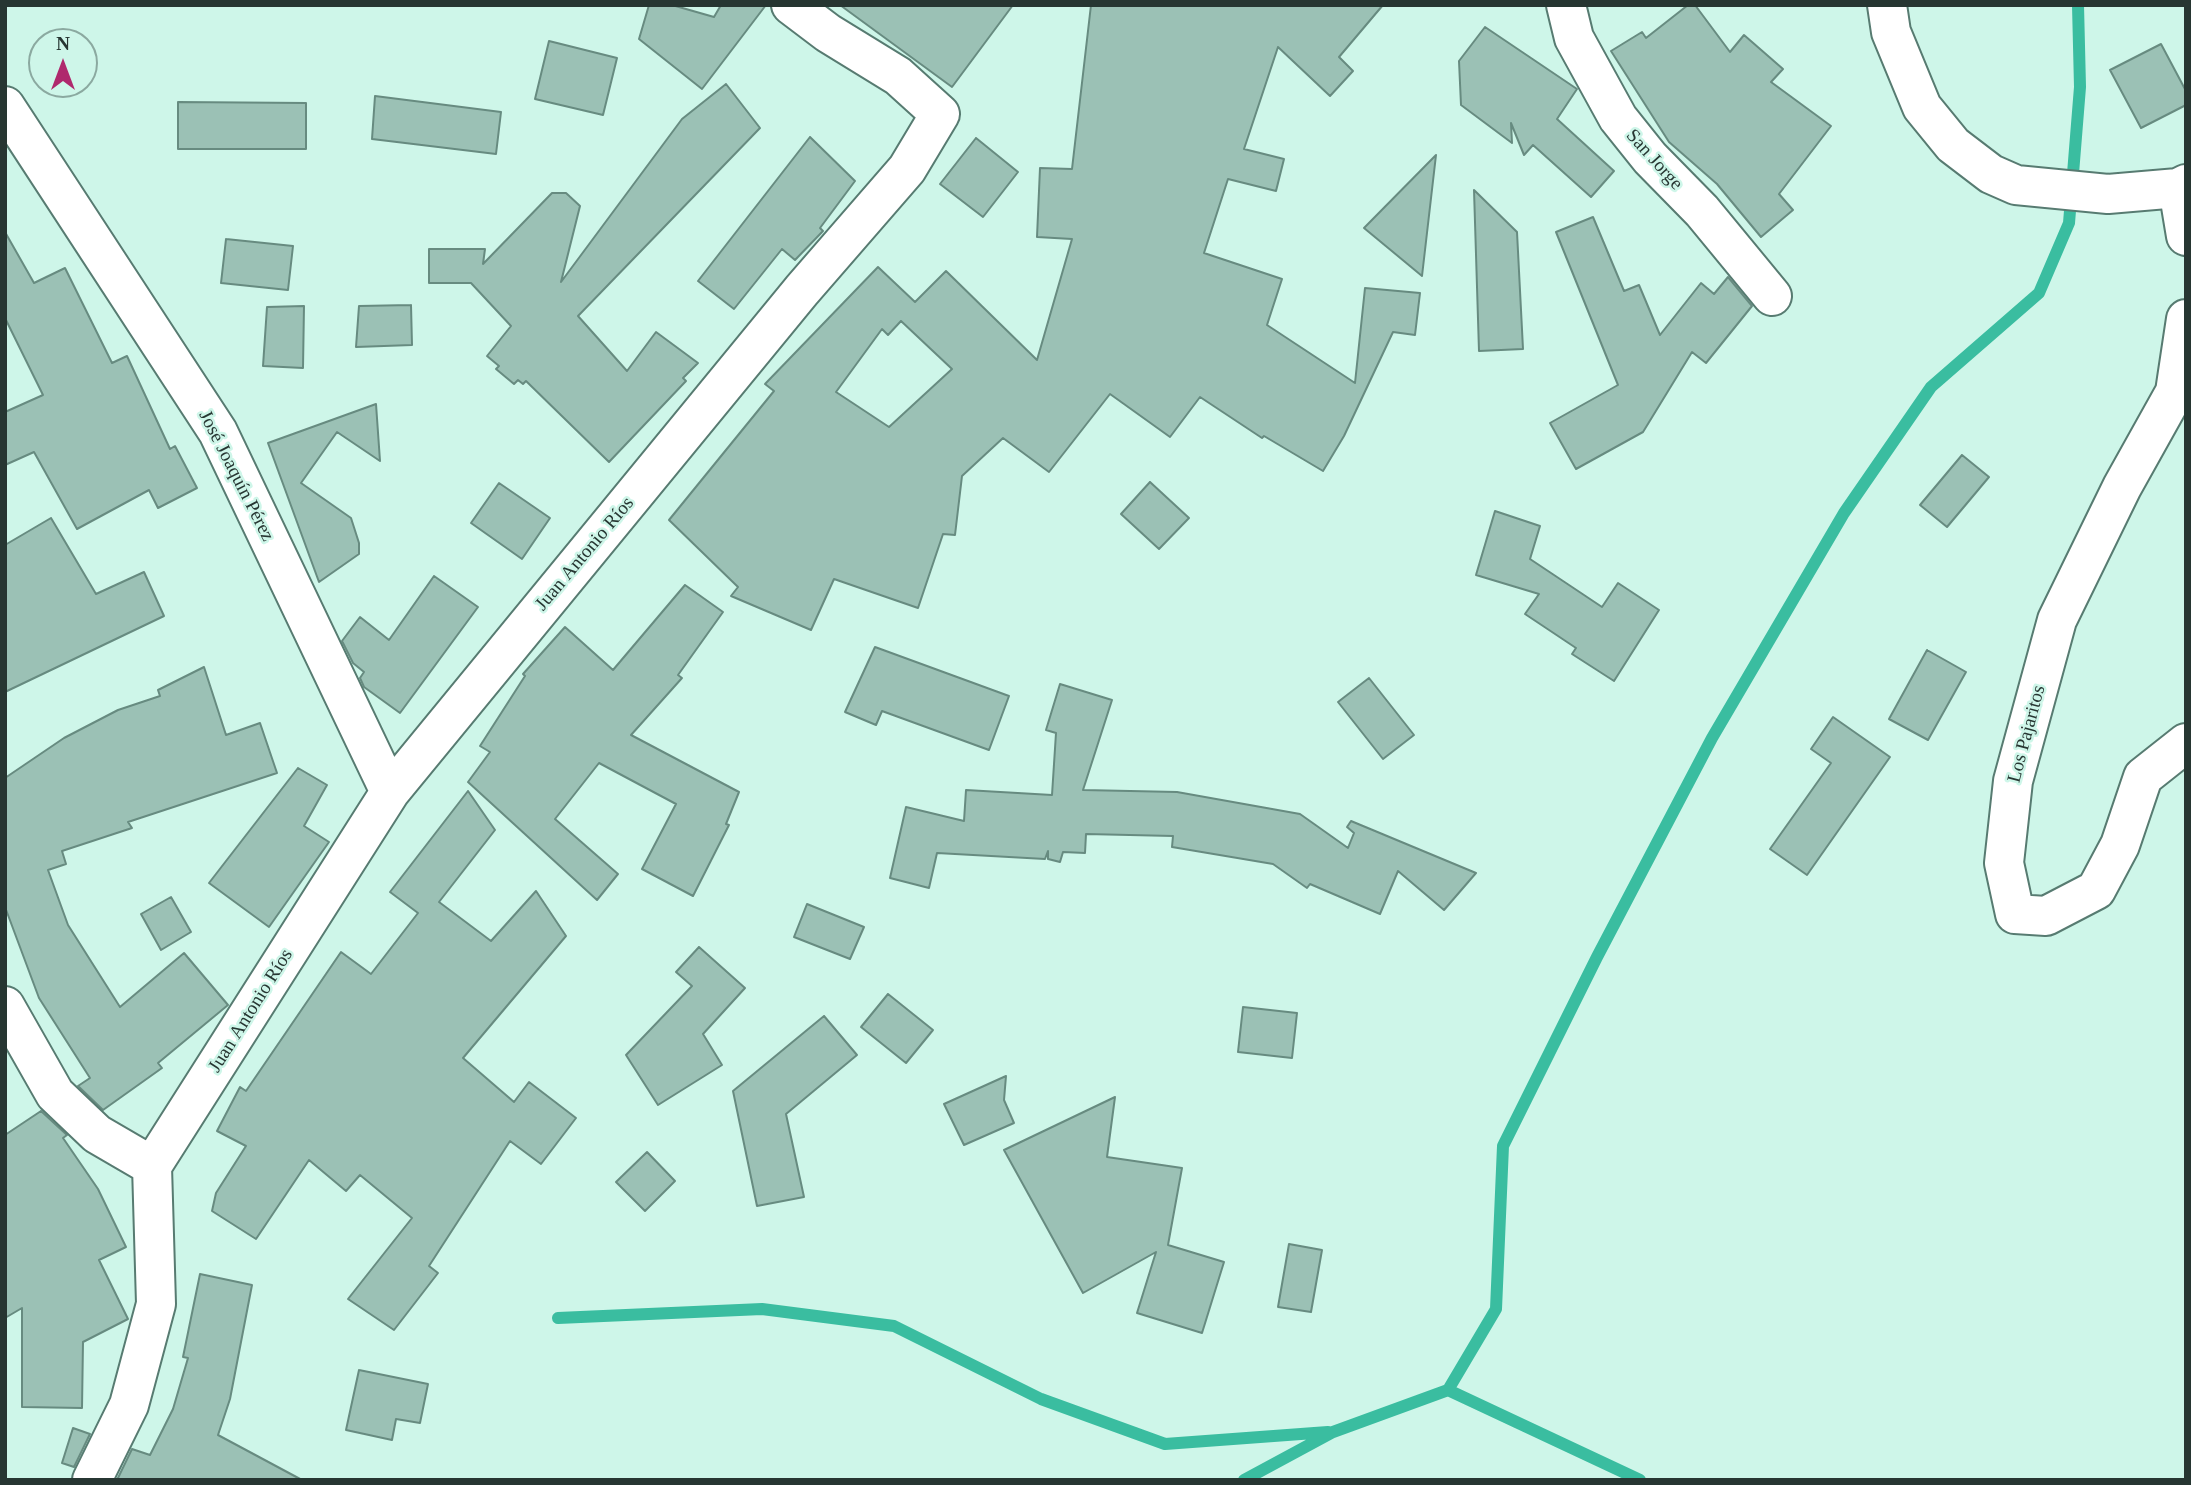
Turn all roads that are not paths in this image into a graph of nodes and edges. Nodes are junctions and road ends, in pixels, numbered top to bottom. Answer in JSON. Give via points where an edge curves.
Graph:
{"nodes":[{"id":1,"x":791,"y":5,"type":"edge"},
{"id":2,"x":1566,"y":5,"type":"edge"},
{"id":3,"x":1887,"y":5,"type":"edge"},
{"id":4,"x":5,"y":106,"type":"edge"},
{"id":5,"x":2182,"y":186,"type":"edge"},
{"id":6,"x":2186,"y":236,"type":"edge"},
{"id":7,"x":1772,"y":296,"type":"dead end"},
{"id":8,"x":2186,"y":319,"type":"edge"},
{"id":9,"x":2186,"y":743,"type":"edge"},
{"id":10,"x":390,"y":792,"type":"junction"},
{"id":11,"x":5,"y":1006,"type":"edge"},
{"id":12,"x":152,"y":1166,"type":"junction"},
{"id":13,"x":92,"y":1480,"type":"edge"}],
"edges":[{"from":1,"to":10,"type":"street","name":"Juan Antonio Ríos","via":[[898,76],[940,114],[907,169]]},
{"from":2,"to":7,"type":"street","name":"San Jorge","via":[[1574,38],[1618,118]]},
{"from":3,"to":5,"type":"street","via":[[1891,32],[1922,107],[1953,145],[1992,174],[2016,185],[2108,194]]},
{"from":4,"to":10,"type":"street","name":"José Joaquín Pérez","via":[[218,432]]},
{"from":5,"to":6,"type":"street"},
{"from":8,"to":9,"type":"street","name":"Los Pajaritos","via":[[2175,391],[2057,620],[2013,781],[2004,863],[2015,914],[2046,916],[2096,890],[2120,845],[2143,777]]},
{"from":10,"to":12,"type":"street","name":"Juan Antonio Ríos"},
{"from":11,"to":12,"type":"street","via":[[55,1094],[97,1134]]},
{"from":12,"to":13,"type":"street","via":[[156,1304],[129,1405]]}]}
